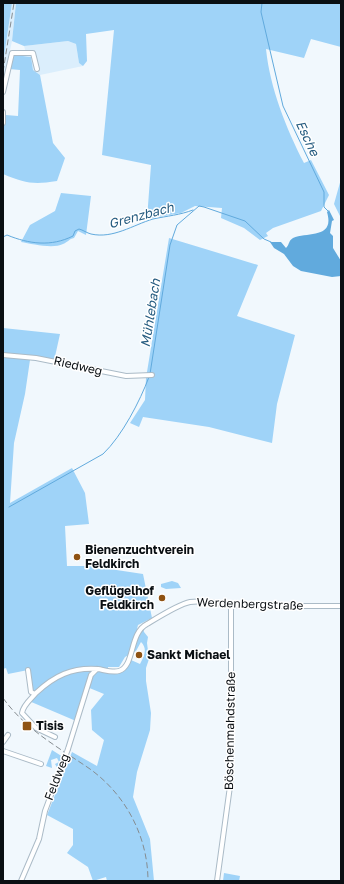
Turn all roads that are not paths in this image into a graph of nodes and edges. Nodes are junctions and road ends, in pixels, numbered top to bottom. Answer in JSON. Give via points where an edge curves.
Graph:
{"nodes":[{"id":1,"x":37,"y":69,"type":"dead end"},
{"id":2,"x":3,"y":92,"type":"edge"},
{"id":3,"x":4,"y":113,"type":"edge"},
{"id":4,"x":3,"y":123,"type":"edge"},
{"id":5,"x":3,"y":355,"type":"edge"},
{"id":6,"x":150,"y":375,"type":"dead end"},
{"id":7,"x":231,"y":605,"type":"junction"},
{"id":8,"x":341,"y":606,"type":"edge"},
{"id":9,"x":89,"y":669,"type":"junction"},
{"id":10,"x":97,"y":669,"type":"junction"},
{"id":11,"x":28,"y":670,"type":"dead end"},
{"id":12,"x":92,"y":673,"type":"junction"},
{"id":13,"x":35,"y":694,"type":"junction"},
{"id":14,"x":8,"y":735,"type":"dead end"},
{"id":15,"x":55,"y":737,"type":"dead end"},
{"id":16,"x":3,"y":742,"type":"edge"},
{"id":17,"x":3,"y":751,"type":"edge"},
{"id":18,"x":41,"y":764,"type":"dead end"},
{"id":19,"x":21,"y":881,"type":"edge"},
{"id":20,"x":217,"y":881,"type":"edge"}],
"edges":[{"from":1,"to":2,"type":"street","via":[[33,53],[12,53]]},
{"from":3,"to":4,"type":"street"},
{"from":5,"to":6,"type":"street","name":"Riedweg","via":[[36,358],[126,376]]},
{"from":7,"to":8,"type":"street","name":"Werdenbergstraße"},
{"from":7,"to":10,"type":"street","name":"Werdenbergstraße","via":[[197,601],[183,604],[141,628],[121,671]]},
{"from":7,"to":20,"type":"street","name":"Böschenmahdstraße","via":[[231,779]]},
{"from":9,"to":10,"type":"street"},
{"from":9,"to":12,"type":"street"},
{"from":9,"to":13,"type":"street","via":[[68,671]]},
{"from":10,"to":12,"type":"street"},
{"from":11,"to":13,"type":"street","via":[[31,692]]},
{"from":12,"to":19,"type":"street","name":"Feldweg","bridge":true,"via":[[45,811],[39,839]]},
{"from":13,"to":15,"type":"street","via":[[22,713],[36,728]]},
{"from":14,"to":16,"type":"street"},
{"from":17,"to":18,"type":"street"}]}
